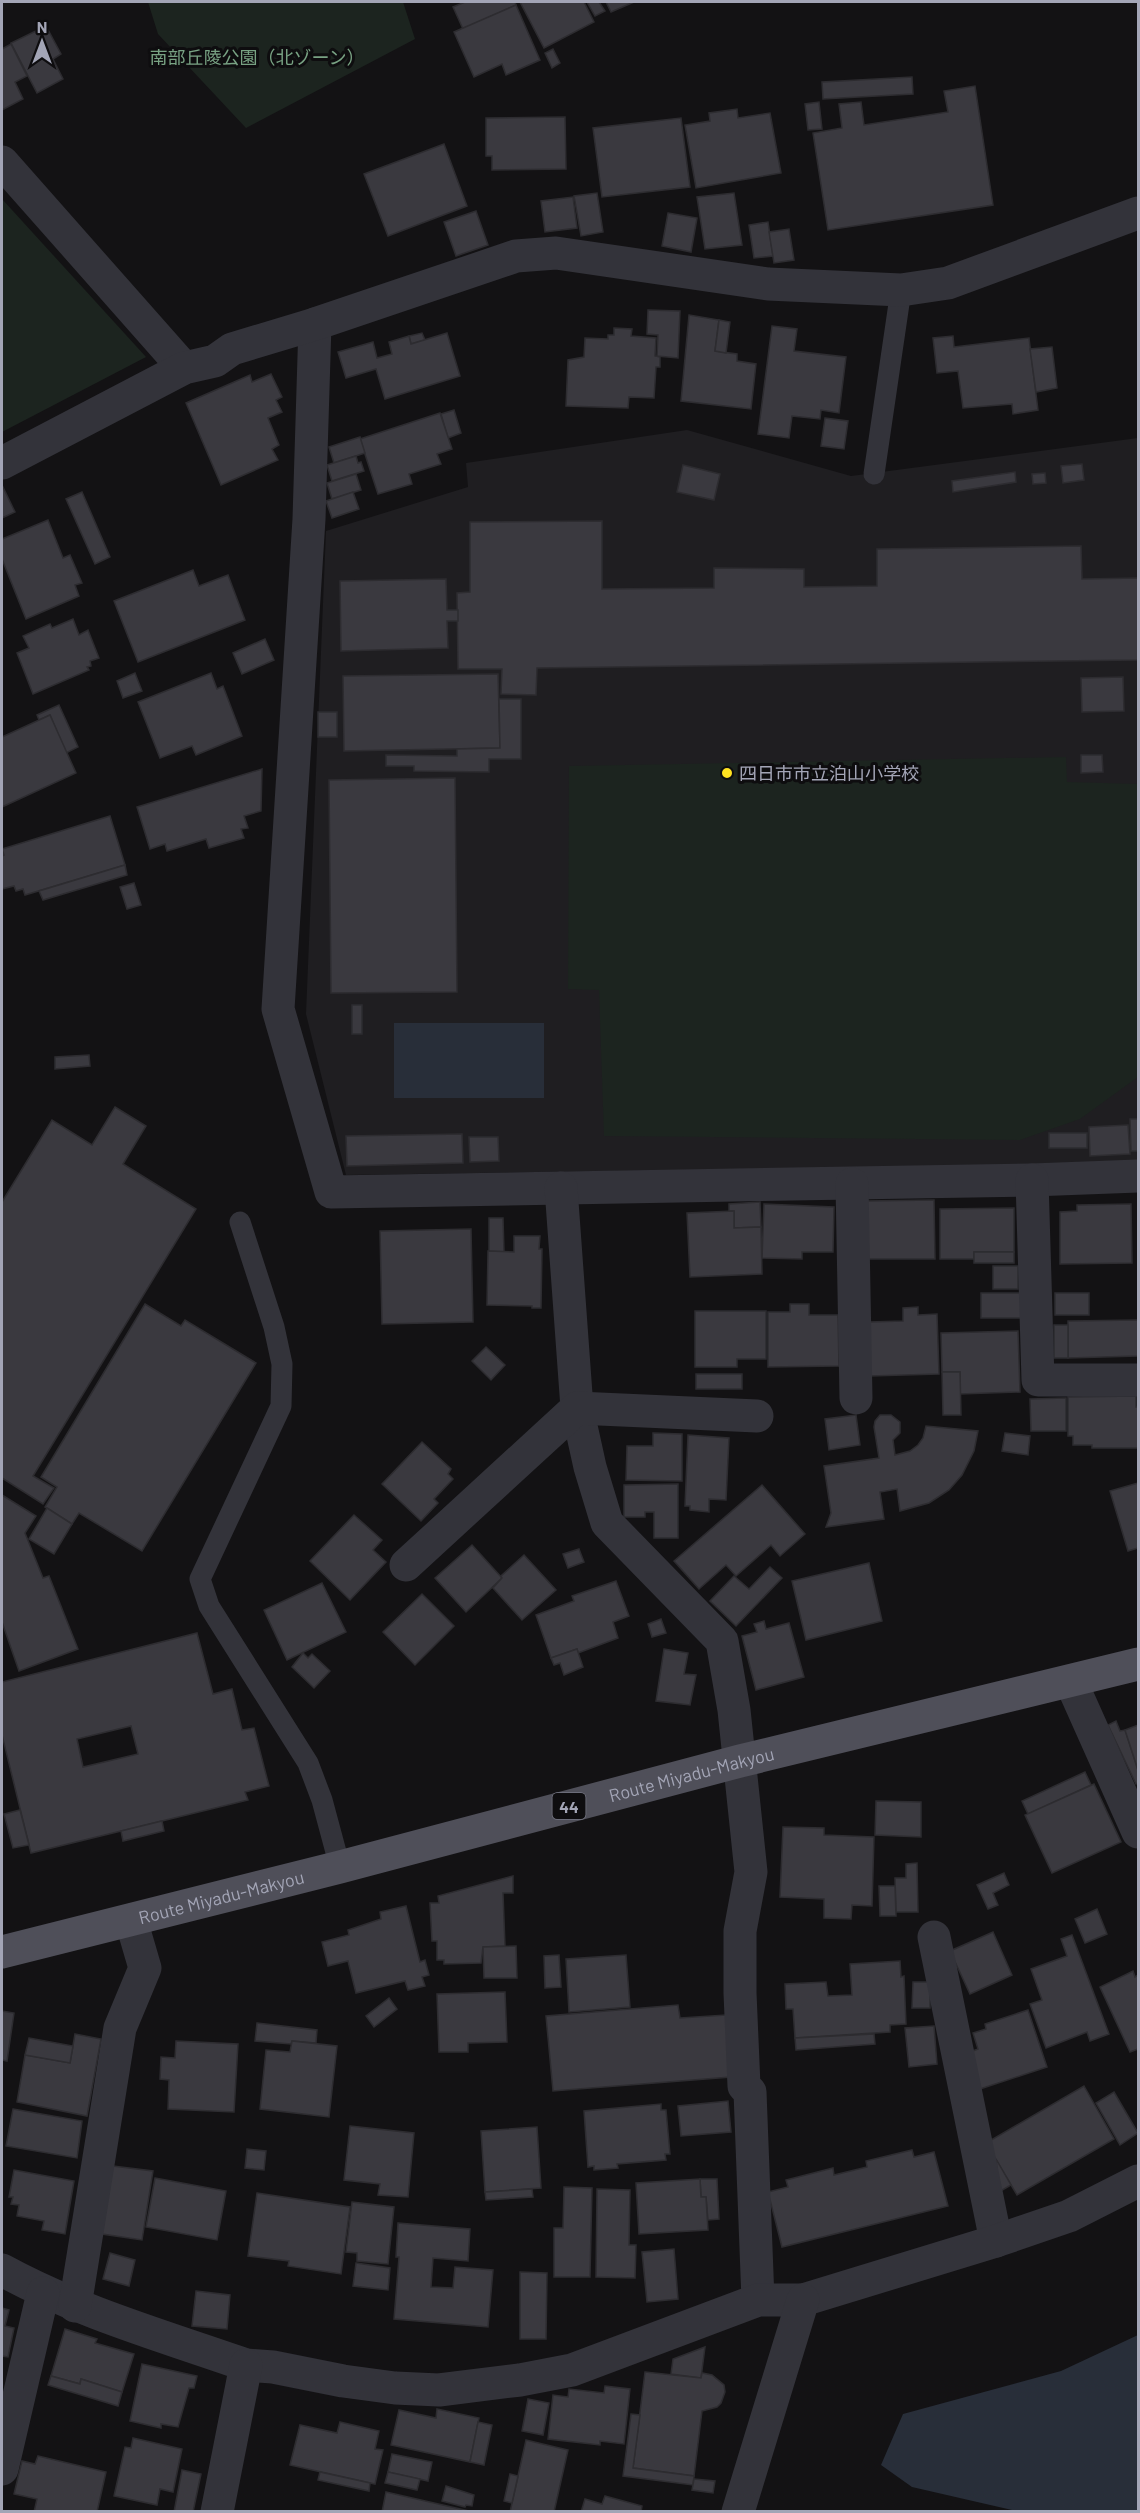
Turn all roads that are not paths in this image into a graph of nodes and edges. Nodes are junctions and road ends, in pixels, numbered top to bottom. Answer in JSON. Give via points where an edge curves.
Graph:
{"nodes":[{"id":1,"x":2,"y":162,"type":"edge"},
{"id":2,"x":1138,"y":213,"type":"edge"},
{"id":3,"x":901,"y":290,"type":"junction"},
{"id":4,"x":315,"y":324,"type":"junction"},
{"id":5,"x":183,"y":368,"type":"junction"},
{"id":6,"x":2,"y":463,"type":"edge"},
{"id":7,"x":874,"y":474,"type":"dead end"},
{"id":8,"x":1138,"y":1176,"type":"edge"},
{"id":9,"x":1032,"y":1180,"type":"junction"},
{"id":10,"x":852,"y":1184,"type":"junction"},
{"id":11,"x":561,"y":1188,"type":"junction"},
{"id":12,"x":240,"y":1222,"type":"dead end"},
{"id":13,"x":1138,"y":1380,"type":"edge"},
{"id":14,"x":856,"y":1398,"type":"dead end"},
{"id":15,"x":577,"y":1408,"type":"junction"},
{"id":16,"x":757,"y":1416,"type":"dead end"},
{"id":17,"x":406,"y":1565,"type":"dead end"},
{"id":18,"x":1138,"y":1664,"type":"edge"},
{"id":19,"x":1071,"y":1682,"type":"junction"},
{"id":20,"x":740,"y":1761,"type":"junction"},
{"id":21,"x":1138,"y":1832,"type":"edge"},
{"id":22,"x":339,"y":1867,"type":"junction"},
{"id":23,"x":132,"y":1920,"type":"junction"},
{"id":24,"x":934,"y":1936,"type":"dead end"},
{"id":25,"x":2,"y":1952,"type":"edge"},
{"id":26,"x":1138,"y":2181,"type":"edge"},
{"id":27,"x":996,"y":2241,"type":"junction"},
{"id":28,"x":2,"y":2270,"type":"edge"},
{"id":29,"x":43,"y":2293,"type":"junction"},
{"id":30,"x":758,"y":2300,"type":"junction"},
{"id":31,"x":803,"y":2300,"type":"junction"},
{"id":32,"x":75,"y":2306,"type":"junction"},
{"id":33,"x":246,"y":2365,"type":"junction"},
{"id":34,"x":2,"y":2469,"type":"edge"},
{"id":35,"x":217,"y":2511,"type":"edge"},
{"id":36,"x":738,"y":2511,"type":"edge"}],
"edges":[{"from":1,"to":5,"type":"street"},
{"from":2,"to":3,"type":"street","via":[[948,283]]},
{"from":3,"to":4,"type":"street","via":[[768,284],[556,253],[516,256]]},
{"from":3,"to":7,"type":"lane"},
{"from":4,"to":5,"type":"street","via":[[231,349],[215,361]]},
{"from":4,"to":11,"type":"street","via":[[309,519],[278,1009],[331,1192]]},
{"from":5,"to":6,"type":"street"},
{"from":8,"to":9,"type":"street"},
{"from":9,"to":10,"type":"street"},
{"from":9,"to":13,"type":"street","via":[[1038,1380]]},
{"from":10,"to":11,"type":"street"},
{"from":10,"to":14,"type":"street"},
{"from":11,"to":15,"type":"street"},
{"from":12,"to":22,"type":"lane","via":[[274,1327],[282,1364],[281,1406],[200,1579],[209,1606],[308,1763]]},
{"from":15,"to":16,"type":"street"},
{"from":15,"to":17,"type":"street"},
{"from":15,"to":20,"type":"street","via":[[607,1523],[722,1641]]},
{"from":18,"to":19,"type":"main road","name":"Route Miyadu-Makyou","number":"44"},
{"from":19,"to":20,"type":"main road","name":"Route Miyadu-Makyou","number":"44"},
{"from":19,"to":21,"type":"street"},
{"from":20,"to":22,"type":"main road","name":"Route Miyadu-Makyou","number":"44"},
{"from":20,"to":30,"type":"street","via":[[751,1872],[740,1931],[740,1994],[744,2086],[750,2092]]},
{"from":22,"to":23,"type":"main road","name":"Route Miyadu-Makyou","number":"44"},
{"from":23,"to":25,"type":"main road","name":"Route Miyadu-Makyou","number":"44"},
{"from":23,"to":32,"type":"street","via":[[145,1968],[120,2028]]},
{"from":24,"to":27,"type":"street"},
{"from":26,"to":27,"type":"street","via":[[1069,2216]]},
{"from":27,"to":31,"type":"street"},
{"from":28,"to":29,"type":"street"},
{"from":29,"to":32,"type":"street"},
{"from":29,"to":34,"type":"street"},
{"from":30,"to":31,"type":"street"},
{"from":30,"to":33,"type":"street","via":[[572,2370],[520,2380],[439,2390],[395,2388]]},
{"from":31,"to":36,"type":"street"},
{"from":32,"to":33,"type":"street"},
{"from":33,"to":35,"type":"street"}]}
